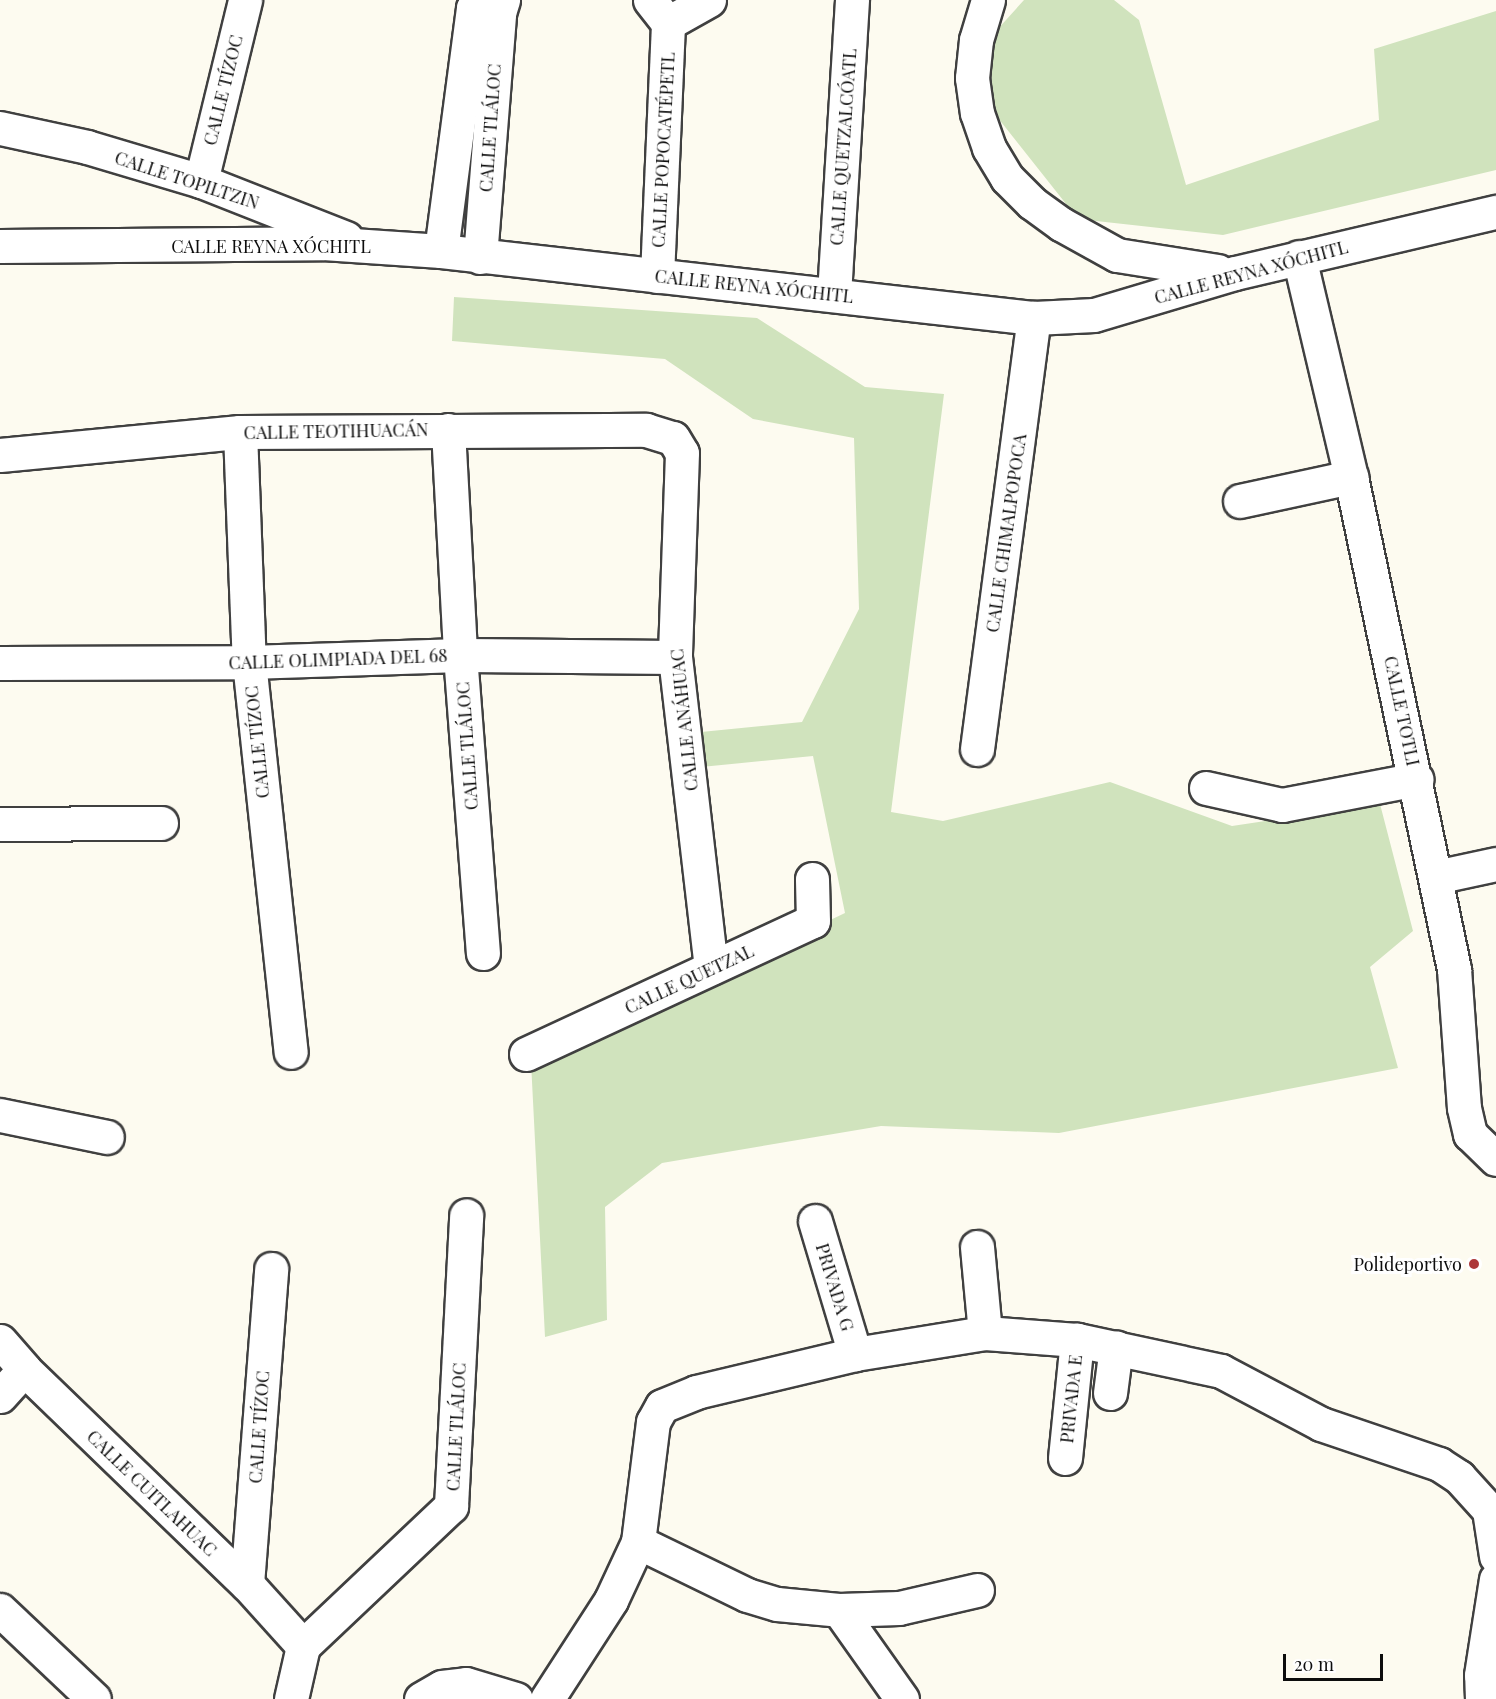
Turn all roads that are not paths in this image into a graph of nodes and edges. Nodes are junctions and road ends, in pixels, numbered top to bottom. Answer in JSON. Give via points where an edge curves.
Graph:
{"nodes":[{"id":1,"x":245,"y":0,"type":"edge"},
{"id":2,"x":480,"y":0,"type":"edge"},
{"id":3,"x":503,"y":0,"type":"edge"},
{"id":4,"x":709,"y":0,"type":"edge"},
{"id":5,"x":852,"y":0,"type":"edge"},
{"id":6,"x":988,"y":0,"type":"edge"},
{"id":7,"x":659,"y":12,"type":"edge"},
{"id":8,"x":0,"y":128,"type":"edge"},
{"id":9,"x":201,"y":181,"type":"junction"},
{"id":10,"x":1496,"y":212,"type":"edge"},
{"id":11,"x":0,"y":246,"type":"edge"},
{"id":12,"x":369,"y":246,"type":"junction"},
{"id":13,"x":441,"y":251,"type":"junction"},
{"id":14,"x":1299,"y":256,"type":"junction"},
{"id":15,"x":480,"y":257,"type":"junction"},
{"id":16,"x":1234,"y":273,"type":"junction"},
{"id":17,"x":657,"y":276,"type":"junction"},
{"id":18,"x":834,"y":294,"type":"junction"},
{"id":19,"x":1034,"y":318,"type":"junction"},
{"id":20,"x":448,"y":430,"type":"junction"},
{"id":21,"x":240,"y":432,"type":"junction"},
{"id":22,"x":673,"y":438,"type":"joint"},
{"id":23,"x":0,"y":455,"type":"edge"},
{"id":24,"x":1351,"y":477,"type":"junction"},
{"id":25,"x":1240,"y":501,"type":"dead end"},
{"id":26,"x":460,"y":655,"type":"junction"},
{"id":27,"x":675,"y":657,"type":"junction"},
{"id":28,"x":249,"y":662,"type":"junction"},
{"id":29,"x":0,"y":663,"type":"edge"},
{"id":30,"x":977,"y":749,"type":"dead end"},
{"id":31,"x":1417,"y":779,"type":"junction"},
{"id":32,"x":1206,"y":788,"type":"dead end"},
{"id":33,"x":162,"y":823,"type":"dead end"},
{"id":34,"x":0,"y":824,"type":"edge"},
{"id":35,"x":1496,"y":864,"type":"edge"},
{"id":36,"x":1437,"y":877,"type":"junction"},
{"id":37,"x":812,"y":879,"type":"dead end"},
{"id":38,"x":483,"y":953,"type":"dead end"},
{"id":39,"x":711,"y":968,"type":"junction"},
{"id":40,"x":291,"y":1052,"type":"dead end"},
{"id":41,"x":526,"y":1054,"type":"dead end"},
{"id":42,"x":0,"y":1115,"type":"edge"},
{"id":43,"x":107,"y":1137,"type":"dead end"},
{"id":44,"x":1496,"y":1159,"type":"edge"},
{"id":45,"x":466,"y":1215,"type":"dead end"},
{"id":46,"x":815,"y":1221,"type":"dead end"},
{"id":47,"x":977,"y":1247,"type":"dead end"},
{"id":48,"x":271,"y":1269,"type":"dead end"},
{"id":49,"x":984,"y":1333,"type":"junction"},
{"id":50,"x":1077,"y":1340,"type":"junction"},
{"id":51,"x":0,"y":1341,"type":"edge"},
{"id":52,"x":1116,"y":1347,"type":"junction"},
{"id":53,"x":855,"y":1354,"type":"junction"},
{"id":54,"x":24,"y":1369,"type":"junction"},
{"id":55,"x":1110,"y":1393,"type":"dead end"},
{"id":56,"x":0,"y":1396,"type":"edge"},
{"id":57,"x":1065,"y":1458,"type":"dead end"},
{"id":58,"x":638,"y":1542,"type":"junction"},
{"id":59,"x":1496,"y":1556,"type":"edge"},
{"id":60,"x":1496,"y":1579,"type":"edge"},
{"id":61,"x":247,"y":1584,"type":"junction"},
{"id":62,"x":977,"y":1590,"type":"dead end"},
{"id":63,"x":0,"y":1610,"type":"edge"},
{"id":64,"x":839,"y":1610,"type":"junction"},
{"id":65,"x":303,"y":1646,"type":"junction"},
{"id":66,"x":94,"y":1699,"type":"edge"},
{"id":67,"x":291,"y":1699,"type":"edge"},
{"id":68,"x":421,"y":1699,"type":"edge"},
{"id":69,"x":516,"y":1699,"type":"edge"},
{"id":70,"x":547,"y":1699,"type":"edge"},
{"id":71,"x":902,"y":1699,"type":"edge"},
{"id":72,"x":1482,"y":1699,"type":"edge"}],
"edges":[{"from":1,"to":9,"type":"street","name":"CALLE TÍZOC"},
{"from":2,"to":13,"type":"street","name":"CALLE TLÁLOC","via":[[473,8]]},
{"from":3,"to":15,"type":"street","name":"CALLE TLÁLOC"},
{"from":4,"to":7,"type":"street"},
{"from":5,"to":18,"type":"street","name":"CALLE QUETZALCÓATL"},
{"from":6,"to":16,"type":"street","via":[[976,40],[972,78],[977,113],[989,148],[1007,177],[1032,203],[1061,224],[1117,255]]},
{"from":7,"to":17,"type":"street","name":"CALLE POPOCATÉPETL"},
{"from":8,"to":9,"type":"street","name":"CALLE TOPILTZIN","via":[[87,147]]},
{"from":9,"to":12,"type":"street","name":"CALLE TOPILTZIN"},
{"from":10,"to":14,"type":"street","name":"CALLE REYNA XÓCHITL"},
{"from":11,"to":12,"type":"street","name":"CALLE REYNA XÓCHITL","via":[[323,243]]},
{"from":12,"to":13,"type":"street","name":"CALLE REYNA XÓCHITL"},
{"from":13,"to":15,"type":"street","name":"CALLE REYNA XÓCHITL"},
{"from":14,"to":16,"type":"street","name":"CALLE REYNA XÓCHITL"},
{"from":14,"to":24,"type":"street","name":"CALLE TOTLI"},
{"from":15,"to":17,"type":"street","name":"CALLE REYNA XÓCHITL"},
{"from":16,"to":19,"type":"street","name":"CALLE REYNA XÓCHITL","via":[[1094,315]]},
{"from":17,"to":18,"type":"street","name":"CALLE REYNA XÓCHITL"},
{"from":18,"to":19,"type":"street","name":"CALLE REYNA XÓCHITL"},
{"from":19,"to":30,"type":"street","name":"CALLE CHIMALPOPOCA"},
{"from":20,"to":21,"type":"street","name":"CALLE TEOTIHUACÁN"},
{"from":20,"to":22,"type":"street","name":"CALLE TEOTIHUACÁN","via":[[646,430]]},
{"from":20,"to":26,"type":"street","name":"CALLE TLÁLOC"},
{"from":21,"to":23,"type":"street","name":"CALLE TEOTIHUACÁN"},
{"from":21,"to":28,"type":"street","name":"CALLE TÍZOC"},
{"from":22,"to":27,"type":"street","name":"CALLE ANÁHUAC","via":[[682,453]]},
{"from":24,"to":25,"type":"street"},
{"from":24,"to":31,"type":"street","name":"CALLE TOTLI"},
{"from":26,"to":27,"type":"street","name":"CALLE OLIMPIADA DEL 68"},
{"from":26,"to":28,"type":"street","name":"CALLE OLIMPIADA DEL 68"},
{"from":26,"to":38,"type":"street","name":"CALLE TLÁLOC"},
{"from":27,"to":39,"type":"street","name":"CALLE ANÁHUAC"},
{"from":28,"to":29,"type":"street","name":"CALLE OLIMPIADA DEL 68"},
{"from":28,"to":40,"type":"street","name":"CALLE TÍZOC"},
{"from":31,"to":32,"type":"street","via":[[1282,805]]},
{"from":31,"to":36,"type":"street","name":"CALLE TOTLI"},
{"from":33,"to":34,"type":"street"},
{"from":35,"to":36,"type":"street"},
{"from":36,"to":44,"type":"street","name":"CALLE TOTLI","via":[[1454,969],[1464,1108],[1470,1134]]},
{"from":37,"to":39,"type":"street","name":"CALLE QUETZAL","via":[[813,921]]},
{"from":39,"to":41,"type":"street","name":"CALLE QUETZAL"},
{"from":42,"to":43,"type":"street"},
{"from":45,"to":65,"type":"street","name":"CALLE TLÁLOC","via":[[451,1506]]},
{"from":46,"to":53,"type":"street","name":"PRIVADA G"},
{"from":47,"to":49,"type":"street"},
{"from":48,"to":61,"type":"street","name":"CALLE TÍZOC"},
{"from":49,"to":50,"type":"street"},
{"from":49,"to":53,"type":"street"},
{"from":50,"to":52,"type":"street"},
{"from":50,"to":57,"type":"street","name":"PRIVADA E"},
{"from":51,"to":54,"type":"street","name":"CALLE CUITLAHUAC"},
{"from":52,"to":55,"type":"street"},
{"from":52,"to":59,"type":"street","via":[[1221,1371],[1321,1424],[1439,1464],[1459,1477],[1489,1510],[1495,1529]]},
{"from":53,"to":58,"type":"street","via":[[696,1392],[662,1406],[652,1422]]},
{"from":54,"to":56,"type":"street"},
{"from":54,"to":61,"type":"street","name":"CALLE CUITLAHUAC"},
{"from":58,"to":64,"type":"street","via":[[747,1595],[777,1604]]},
{"from":58,"to":70,"type":"street","via":[[612,1600]]},
{"from":60,"to":72,"type":"street","via":[[1481,1675]]},
{"from":61,"to":65,"type":"street","name":"CALLE CUITLAHUAC"},
{"from":62,"to":64,"type":"street","via":[[898,1608]]},
{"from":63,"to":66,"type":"street"},
{"from":64,"to":71,"type":"street"},
{"from":65,"to":67,"type":"street"},
{"from":68,"to":69,"type":"street","via":[[442,1687],[466,1684]]}]}
